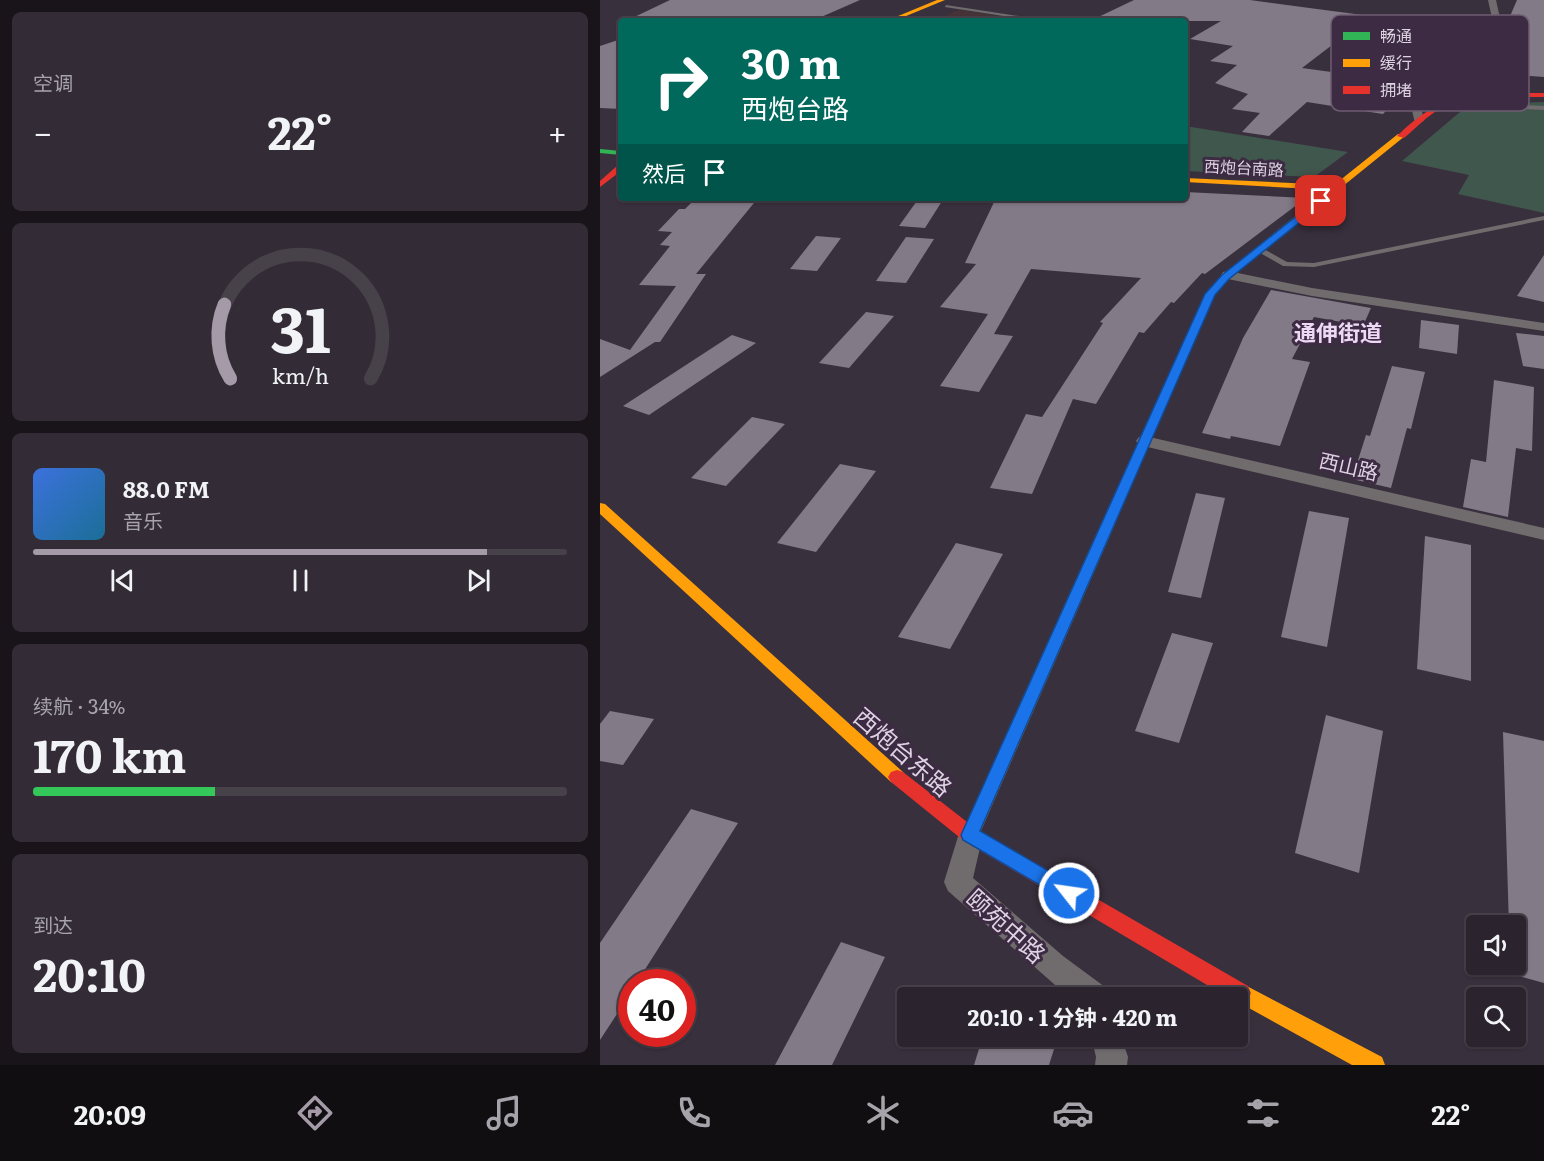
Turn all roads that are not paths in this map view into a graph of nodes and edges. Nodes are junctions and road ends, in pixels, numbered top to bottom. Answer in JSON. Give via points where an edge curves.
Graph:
{"nodes":[{"id":1,"x":962,"y":0,"type":"edge"},
{"id":2,"x":1492,"y":0,"type":"edge"},
{"id":3,"x":944,"y":3,"type":"edge"},
{"id":4,"x":1495,"y":15,"type":"edge"},
{"id":5,"x":898,"y":18,"type":"edge"},
{"id":6,"x":916,"y":18,"type":"edge"},
{"id":7,"x":1028,"y":18,"type":"edge"},
{"id":8,"x":1529,"y":95,"type":"edge"},
{"id":9,"x":1544,"y":95,"type":"edge"},
{"id":10,"x":1529,"y":107,"type":"edge"},
{"id":11,"x":1544,"y":108,"type":"edge"},
{"id":12,"x":1417,"y":111,"type":"edge"},
{"id":13,"x":1435,"y":111,"type":"edge"},
{"id":14,"x":1419,"y":121,"type":"junction"},
{"id":15,"x":614,"y":151,"type":"edge"},
{"id":16,"x":600,"y":163,"type":"edge"},
{"id":17,"x":618,"y":170,"type":"edge"},
{"id":18,"x":1188,"y":180,"type":"edge"},
{"id":19,"x":600,"y":185,"type":"edge"},
{"id":20,"x":1337,"y":188,"type":"junction"},
{"id":21,"x":1544,"y":218,"type":"edge"},
{"id":22,"x":1259,"y":250,"type":"junction"},
{"id":23,"x":1228,"y":275,"type":"junction"},
{"id":24,"x":1544,"y":327,"type":"edge"},
{"id":25,"x":1145,"y":441,"type":"junction"},
{"id":26,"x":600,"y":507,"type":"edge"},
{"id":27,"x":1544,"y":534,"type":"edge"},
{"id":28,"x":970,"y":835,"type":"junction"},
{"id":29,"x":1080,"y":987,"type":"edge"},
{"id":30,"x":1109,"y":1047,"type":"edge"},
{"id":31,"x":1111,"y":1065,"type":"edge"},
{"id":32,"x":1374,"y":1065,"type":"edge"}],
"edges":[{"from":1,"to":3,"type":"street"},
{"from":2,"to":4,"type":"street"},
{"from":3,"to":5,"type":"street"},
{"from":3,"to":6,"type":"street"},
{"from":3,"to":7,"type":"lane"},
{"from":8,"to":9,"type":"street"},
{"from":10,"to":11,"type":"lane"},
{"from":12,"to":14,"type":"street"},
{"from":13,"to":14,"type":"street"},
{"from":14,"to":20,"type":"street"},
{"from":15,"to":16,"type":"street"},
{"from":17,"to":19,"type":"street"},
{"from":18,"to":20,"type":"street","name":"西炮台南路"},
{"from":20,"to":22,"type":"street"},
{"from":21,"to":22,"type":"lane","via":[[1314,265],[1286,264]]},
{"from":22,"to":23,"type":"street"},
{"from":23,"to":24,"type":"street","via":[[1312,292]]},
{"from":23,"to":25,"type":"street","via":[[1210,294]]},
{"from":25,"to":27,"type":"street","name":"西山路"},
{"from":25,"to":28,"type":"street"},
{"from":26,"to":28,"type":"street","name":"西炮台东路","via":[[915,793]]},
{"from":28,"to":29,"type":"street","name":"颐苑中路","via":[[958,882]]},
{"from":28,"to":32,"type":"street","name":"西炮台东路","via":[[1209,975]]},
{"from":30,"to":31,"type":"street"}]}
